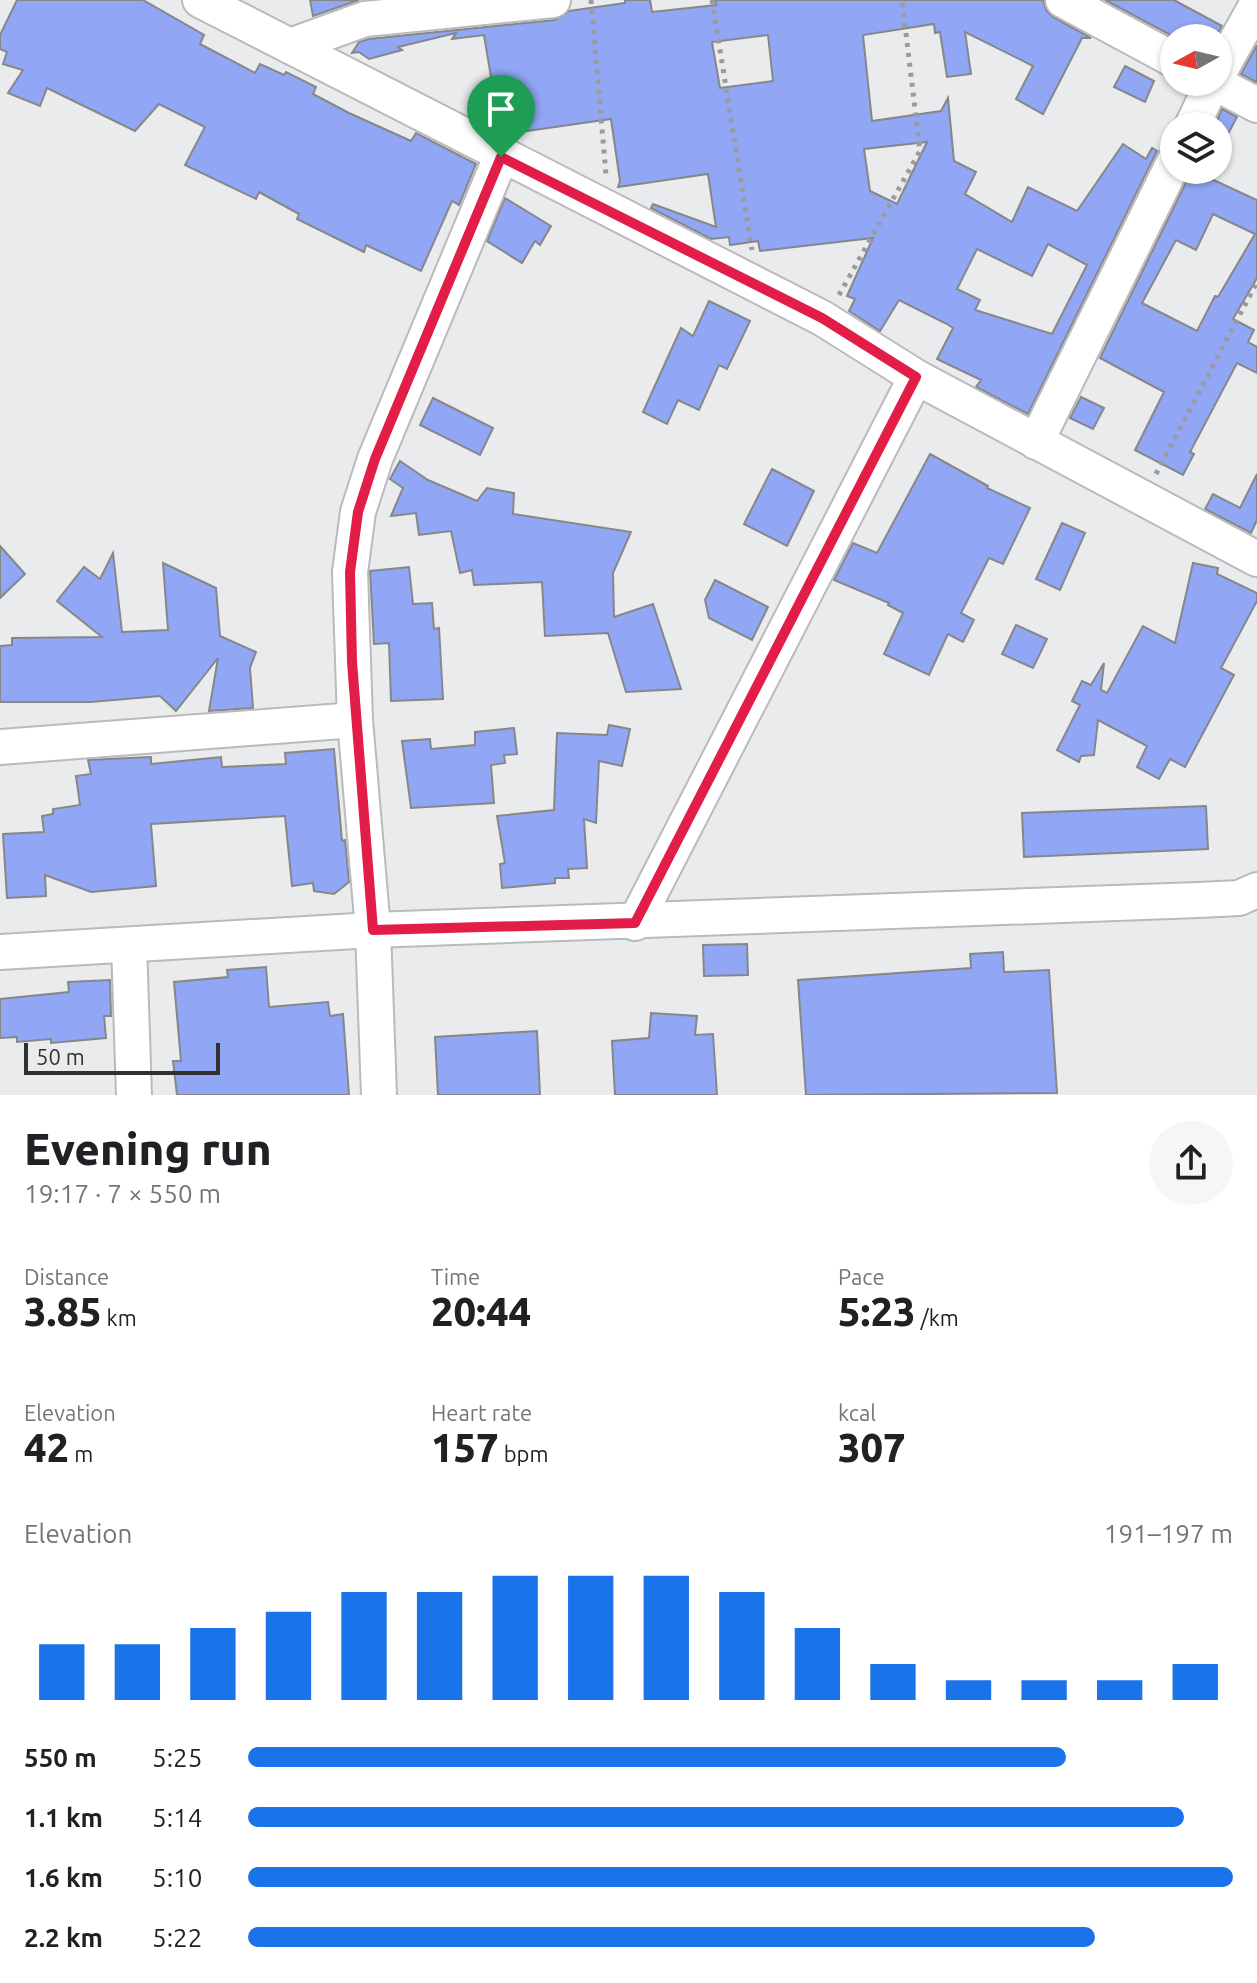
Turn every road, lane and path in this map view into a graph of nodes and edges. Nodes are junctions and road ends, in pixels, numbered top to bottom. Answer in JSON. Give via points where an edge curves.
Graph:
{"nodes":[{"id":1,"x":200,"y":0,"type":"edge"},
{"id":2,"x":553,"y":0,"type":"edge"},
{"id":3,"x":591,"y":0,"type":"edge"},
{"id":4,"x":712,"y":0,"type":"edge"},
{"id":5,"x":902,"y":0,"type":"edge"},
{"id":6,"x":1063,"y":0,"type":"edge"},
{"id":7,"x":1257,"y":4,"type":"edge"},
{"id":8,"x":290,"y":46,"type":"junction"},
{"id":9,"x":1232,"y":49,"type":"edge"},
{"id":10,"x":1160,"y":52,"type":"edge"},
{"id":11,"x":1257,"y":105,"type":"edge"},
{"id":12,"x":1199,"y":112,"type":"edge"},
{"id":13,"x":501,"y":157,"type":"junction"},
{"id":14,"x":1163,"y":184,"type":"edge"},
{"id":15,"x":610,"y":211,"type":"junction"},
{"id":16,"x":1257,"y":282,"type":"edge"},
{"id":17,"x":758,"y":286,"type":"junction"},
{"id":18,"x":825,"y":320,"type":"junction"},
{"id":19,"x":916,"y":377,"type":"junction"},
{"id":20,"x":1036,"y":442,"type":"junction"},
{"id":21,"x":1143,"y":499,"type":"junction"},
{"id":22,"x":1255,"y":554,"type":"edge"},
{"id":23,"x":355,"y":720,"type":"junction"},
{"id":24,"x":0,"y":747,"type":"edge"},
{"id":25,"x":1257,"y":890,"type":"edge"},
{"id":26,"x":635,"y":923,"type":"junction"},
{"id":27,"x":373,"y":930,"type":"junction"},
{"id":28,"x":129,"y":945,"type":"junction"},
{"id":29,"x":0,"y":952,"type":"edge"},
{"id":30,"x":134,"y":1095,"type":"edge"},
{"id":31,"x":379,"y":1095,"type":"edge"}],
"edges":[{"from":1,"to":8,"type":"street"},
{"from":2,"to":8,"type":"street","via":[[365,19]]},
{"from":3,"to":15,"type":"path"},
{"from":4,"to":17,"type":"path"},
{"from":5,"to":18,"type":"path","via":[[920,151]]},
{"from":6,"to":10,"type":"street"},
{"from":7,"to":9,"type":"street"},
{"from":8,"to":13,"type":"street"},
{"from":11,"to":12,"type":"street","via":[[1213,82]]},
{"from":13,"to":15,"type":"street"},
{"from":13,"to":23,"type":"street","via":[[375,459],[358,512],[350,572]]},
{"from":14,"to":20,"type":"street"},
{"from":15,"to":17,"type":"street"},
{"from":16,"to":21,"type":"path"},
{"from":17,"to":18,"type":"street"},
{"from":18,"to":19,"type":"street"},
{"from":19,"to":20,"type":"street"},
{"from":19,"to":26,"type":"street"},
{"from":20,"to":21,"type":"street"},
{"from":21,"to":22,"type":"street"},
{"from":23,"to":24,"type":"street"},
{"from":23,"to":27,"type":"street"},
{"from":25,"to":26,"type":"street","via":[[1239,898]]},
{"from":26,"to":27,"type":"street"},
{"from":27,"to":28,"type":"street"},
{"from":27,"to":31,"type":"street"},
{"from":28,"to":29,"type":"street"},
{"from":28,"to":30,"type":"street"}]}
